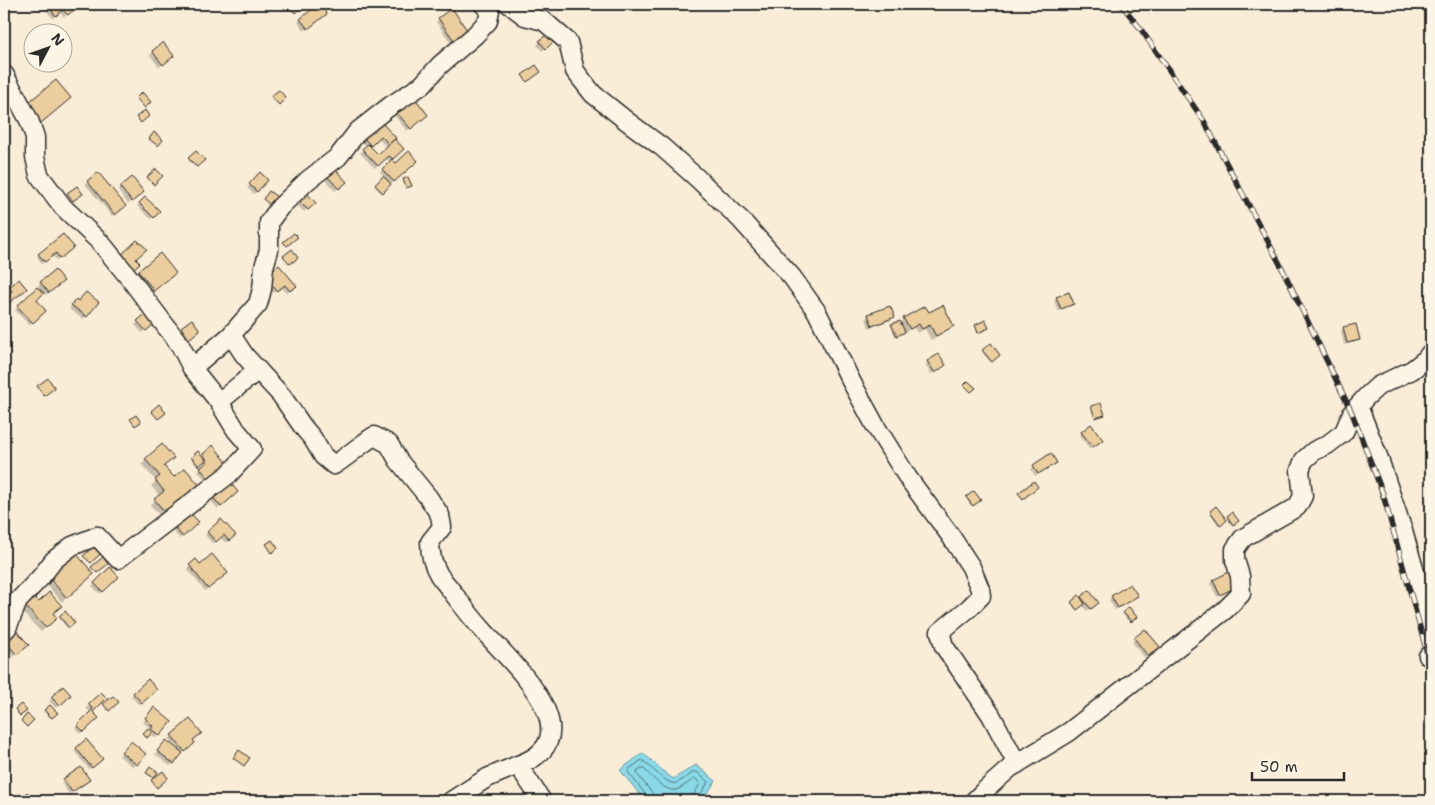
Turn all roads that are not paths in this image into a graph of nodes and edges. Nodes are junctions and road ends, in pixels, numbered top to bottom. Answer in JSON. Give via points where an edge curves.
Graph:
{"nodes":[{"id":1,"x":484,"y":4,"type":"edge"},
{"id":2,"x":509,"y":4,"type":"edge"},
{"id":3,"x":4,"y":74,"type":"edge"},
{"id":4,"x":231,"y":335,"type":"junction"},
{"id":5,"x":1431,"y":352,"type":"edge"},
{"id":6,"x":192,"y":368,"type":"junction"},
{"id":7,"x":258,"y":370,"type":"junction"},
{"id":8,"x":219,"y":402,"type":"junction"},
{"id":9,"x":1358,"y":406,"type":"junction"},
{"id":10,"x":1431,"y":627,"type":"edge"},
{"id":11,"x":4,"y":631,"type":"edge"},
{"id":12,"x":1016,"y":764,"type":"junction"},
{"id":13,"x":518,"y":765,"type":"junction"},
{"id":14,"x":451,"y":801,"type":"edge"},
{"id":15,"x":542,"y":801,"type":"edge"},
{"id":16,"x":974,"y":801,"type":"edge"}],
"edges":[{"from":1,"to":4,"type":"street","via":[[490,10],[488,21],[474,36],[422,85],[358,130],[338,157],[280,207],[269,222],[269,250],[258,304]]},
{"from":2,"to":12,"type":"street","via":[[526,16],[544,20],[568,42],[575,71],[593,94],[662,147],[741,220],[792,277],[817,312],[876,427],[971,567],[981,596],[940,632],[944,646],[992,715]]},
{"from":3,"to":6,"type":"street","via":[[35,137],[39,175],[63,207],[101,243],[125,273],[180,345]]},
{"from":4,"to":6,"type":"street"},
{"from":4,"to":7,"type":"street"},
{"from":5,"to":9,"type":"street","via":[[1412,370],[1378,386]]},
{"from":6,"to":8,"type":"street"},
{"from":7,"to":8,"type":"street"},
{"from":7,"to":13,"type":"street","via":[[334,465],[374,436],[389,444],[440,515],[442,527],[430,542],[431,557],[439,574],[534,688],[548,714],[550,734],[546,747],[531,761]]},
{"from":8,"to":11,"type":"street","via":[[252,449],[229,474],[118,559],[97,536],[72,546],[54,560],[18,601]]},
{"from":9,"to":10,"type":"street","via":[[1403,531]]},
{"from":9,"to":12,"type":"street","via":[[1344,432],[1304,460],[1300,470],[1303,496],[1297,507],[1243,538],[1235,549],[1241,594],[1069,732]]},
{"from":12,"to":16,"type":"street"},
{"from":13,"to":14,"type":"street","via":[[487,778]]},
{"from":13,"to":15,"type":"street"}]}
